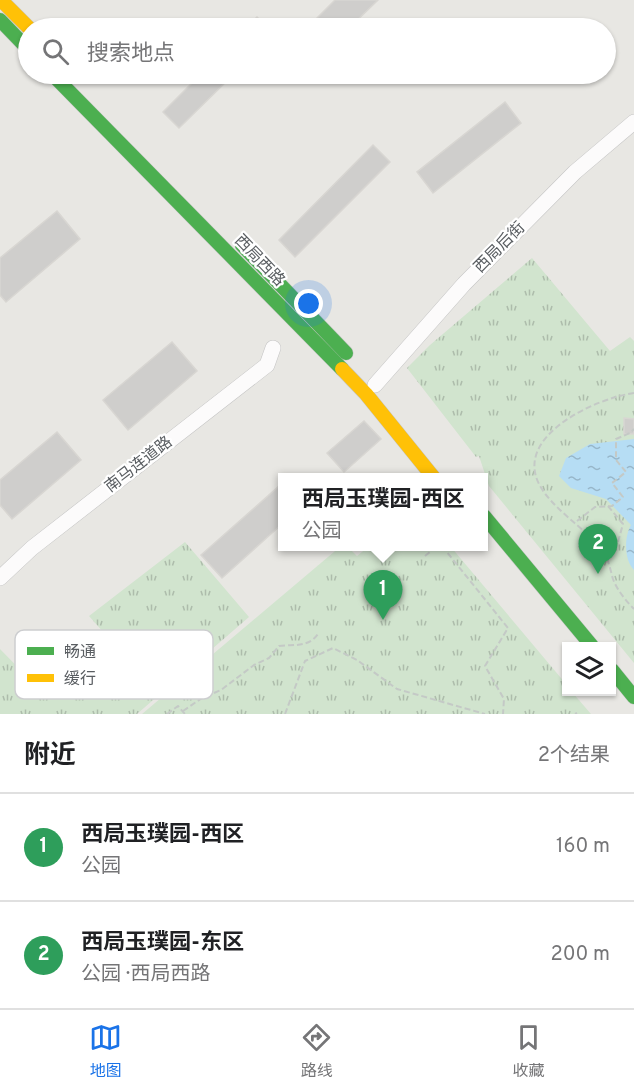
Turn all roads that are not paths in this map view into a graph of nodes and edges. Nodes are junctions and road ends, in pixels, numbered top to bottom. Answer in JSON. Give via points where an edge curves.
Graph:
{"nodes":[{"id":1,"x":1,"y":0,"type":"edge"},
{"id":2,"x":19,"y":18,"type":"edge"},
{"id":3,"x":0,"y":20,"type":"edge"},
{"id":4,"x":18,"y":39,"type":"edge"},
{"id":5,"x":62,"y":84,"type":"edge"},
{"id":6,"x":634,"y":122,"type":"edge"},
{"id":7,"x":232,"y":235,"type":"dead end"},
{"id":8,"x":273,"y":348,"type":"dead end"},
{"id":9,"x":375,"y":385,"type":"junction"},
{"id":10,"x":431,"y":452,"type":"dead end"},
{"id":11,"x":431,"y":473,"type":"edge"},
{"id":12,"x":488,"y":522,"type":"edge"},
{"id":13,"x":0,"y":579,"type":"edge"},
{"id":14,"x":589,"y":642,"type":"edge"},
{"id":15,"x":616,"y":675,"type":"edge"},
{"id":16,"x":634,"y":697,"type":"edge"}],
"edges":[{"from":1,"to":2,"type":"street"},
{"from":3,"to":4,"type":"street"},
{"from":5,"to":11,"type":"street","name":"西局西路","via":[[366,394]]},
{"from":6,"to":9,"type":"street","name":"西局后街","via":[[575,172],[472,276]]},
{"from":7,"to":9,"type":"street","name":"西局西路"},
{"from":8,"to":13,"type":"street","name":"南马连道路","via":[[267,365],[32,548]]},
{"from":9,"to":10,"type":"street","name":"西局西路"},
{"from":12,"to":14,"type":"street"},
{"from":15,"to":16,"type":"street"}]}
